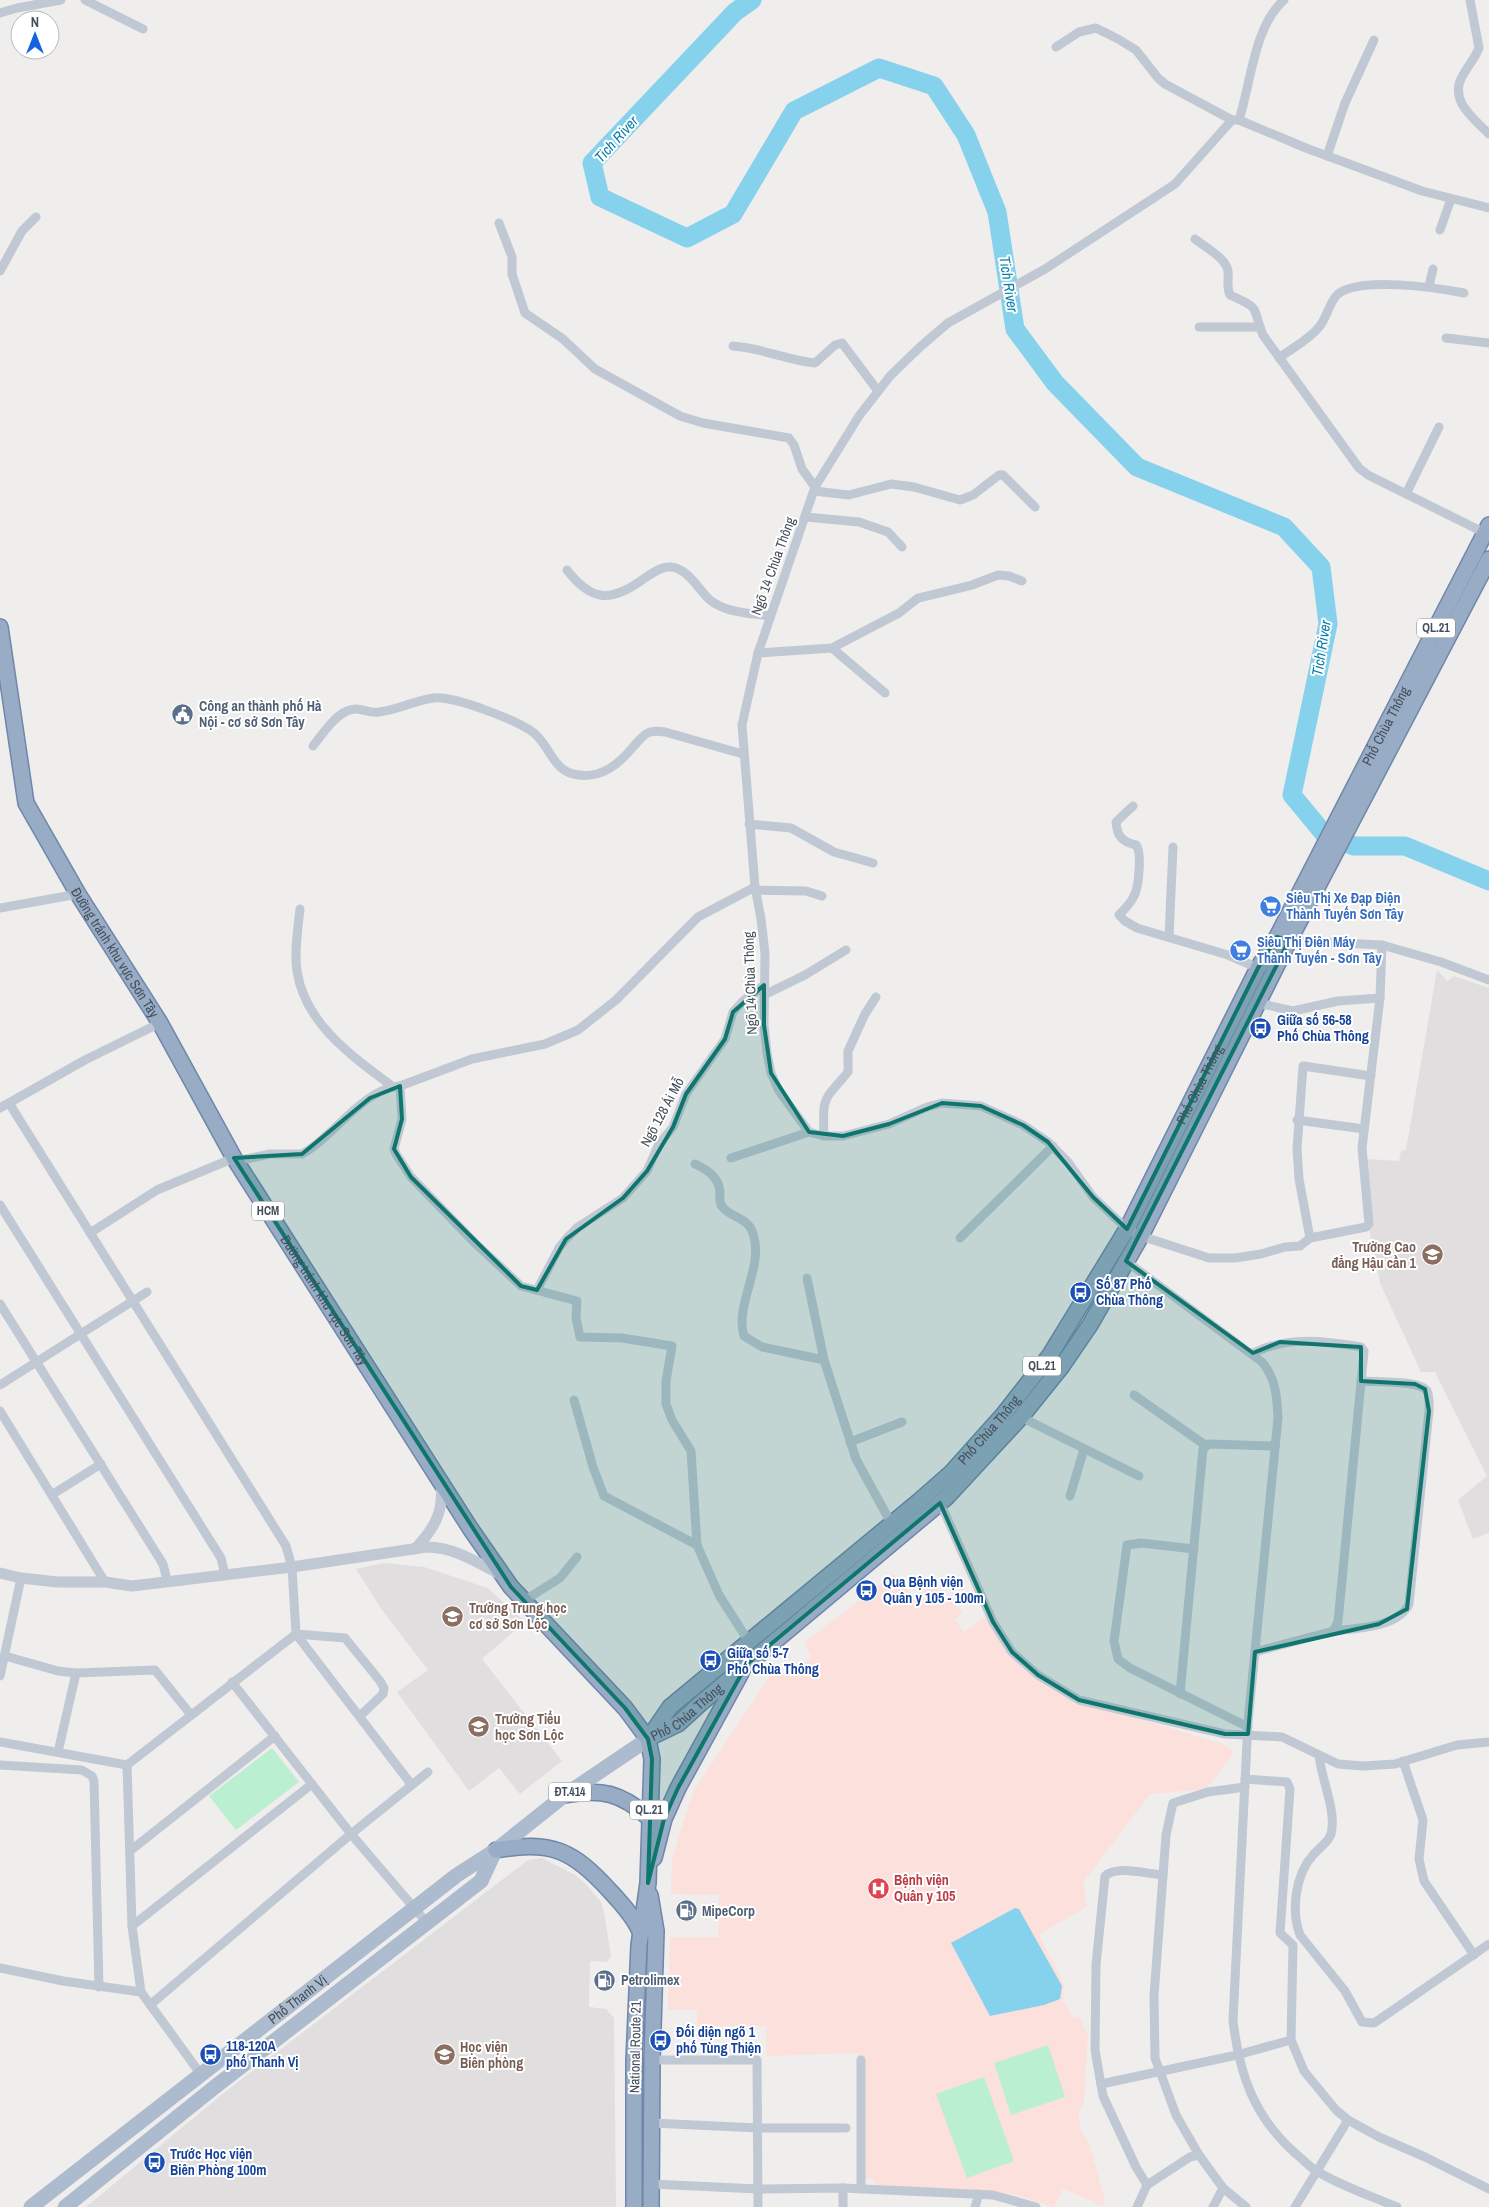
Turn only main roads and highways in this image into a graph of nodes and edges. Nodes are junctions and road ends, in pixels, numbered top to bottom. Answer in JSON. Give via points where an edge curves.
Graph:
{"nodes":[{"id":1,"x":1487,"y":529,"type":"edge"},
{"id":2,"x":1489,"y":559,"type":"edge"},
{"id":3,"x":0,"y":627,"type":"edge"},
{"id":4,"x":2,"y":653,"type":"edge"},
{"id":5,"x":1308,"y":891,"type":"junction"},
{"id":6,"x":1283,"y":939,"type":"junction"},
{"id":7,"x":1050,"y":1356,"type":"junction"},
{"id":8,"x":1062,"y":1366,"type":"junction"},
{"id":9,"x":754,"y":1637,"type":"junction"},
{"id":10,"x":770,"y":1645,"type":"junction"},
{"id":11,"x":747,"y":1664,"type":"junction"},
{"id":12,"x":648,"y":1739,"type":"junction"},
{"id":13,"x":565,"y":1795,"type":"junction"},
{"id":14,"x":649,"y":1818,"type":"junction"},
{"id":15,"x":496,"y":1850,"type":"junction"},
{"id":16,"x":648,"y":1883,"type":"junction"},
{"id":17,"x":640,"y":1931,"type":"junction"},
{"id":18,"x":656,"y":1931,"type":"junction"},
{"id":19,"x":202,"y":2076,"type":"junction"},
{"id":20,"x":216,"y":2086,"type":"junction"},
{"id":21,"x":31,"y":2207,"type":"edge"},
{"id":22,"x":65,"y":2207,"type":"edge"},
{"id":23,"x":634,"y":2207,"type":"edge"},
{"id":24,"x":651,"y":2207,"type":"edge"}],
"edges":[{"from":1,"to":5,"type":"highway","name":"Phố Chùa Thông","number":"QL.21","via":[[1384,730]]},
{"from":2,"to":5,"type":"highway","name":"Phố Chùa Thông","number":"QL.21","via":[[1397,739]]},
{"from":3,"to":4,"type":"highway","name":"Đường tránh khu vực Sơn Tây","number":"HCM"},
{"from":4,"to":12,"type":"highway","name":"Đường tránh khu vực Sơn Tây","number":"HCM","via":[[26,803],[78,894],[160,1023],[234,1158],[505,1577],[625,1708]]},
{"from":5,"to":6,"type":"highway","name":"Phố Chùa Thông","number":"QL.21"},
{"from":6,"to":7,"type":"highway","name":"Phố Chùa Thông","number":"QL.21","via":[[1258,968],[1127,1229]]},
{"from":6,"to":8,"type":"highway","name":"Phố Chùa Thông","number":"QL.21","via":[[1258,1003],[1141,1236]]},
{"from":7,"to":8,"type":"highway"},
{"from":7,"to":9,"type":"highway","name":"Phố Chùa Thông","number":"QL.21","via":[[1004,1416],[934,1488]]},
{"from":8,"to":10,"type":"highway","name":"Phố Chùa Thông","number":"QL.21","via":[[1021,1417],[940,1503]]},
{"from":9,"to":10,"type":"highway"},
{"from":9,"to":12,"type":"highway","name":"Phố Chùa Thông","number":"QL.21","via":[[670,1707]]},
{"from":10,"to":11,"type":"highway","name":"Phố Chùa Thông","number":"QL.21"},
{"from":11,"to":12,"type":"highway","name":"Phố Chùa Thông","number":"QL.21","via":[[678,1724]]},
{"from":11,"to":16,"type":"highway","via":[[678,1788],[664,1819]]},
{"from":12,"to":13,"type":"main road","name":"Phố Thanh Vị","number":"ĐT.414"},
{"from":12,"to":14,"type":"highway","number":"QL.21","via":[[652,1759]]},
{"from":13,"to":14,"type":"highway","via":[[600,1791],[620,1797]]},
{"from":13,"to":15,"type":"main road","name":"Phố Thanh Vị","number":"ĐT.414"},
{"from":14,"to":16,"type":"highway","number":"QL.21"},
{"from":15,"to":17,"type":"highway","via":[[542,1846],[576,1858],[618,1899]]},
{"from":15,"to":19,"type":"main road","name":"Phố Thanh Vị","number":"ĐT.414","via":[[457,1876]]},
{"from":15,"to":20,"type":"main road","name":"Phố Thanh Vị","via":[[481,1881]]},
{"from":16,"to":17,"type":"highway","name":"National Route 21","number":"QL.21"},
{"from":16,"to":18,"type":"highway","name":"National Route 21","number":"QL.21"},
{"from":17,"to":18,"type":"highway"},
{"from":17,"to":23,"type":"highway","name":"National Route 21","number":"QL.21","via":[[634,2061]]},
{"from":18,"to":24,"type":"highway","name":"National Route 21","number":"QL.21"},
{"from":19,"to":20,"type":"main road"},
{"from":19,"to":21,"type":"main road","name":"Phố Thanh Vị","number":"ĐT.414"},
{"from":20,"to":22,"type":"main road","name":"Phố Thanh Vị"}]}
